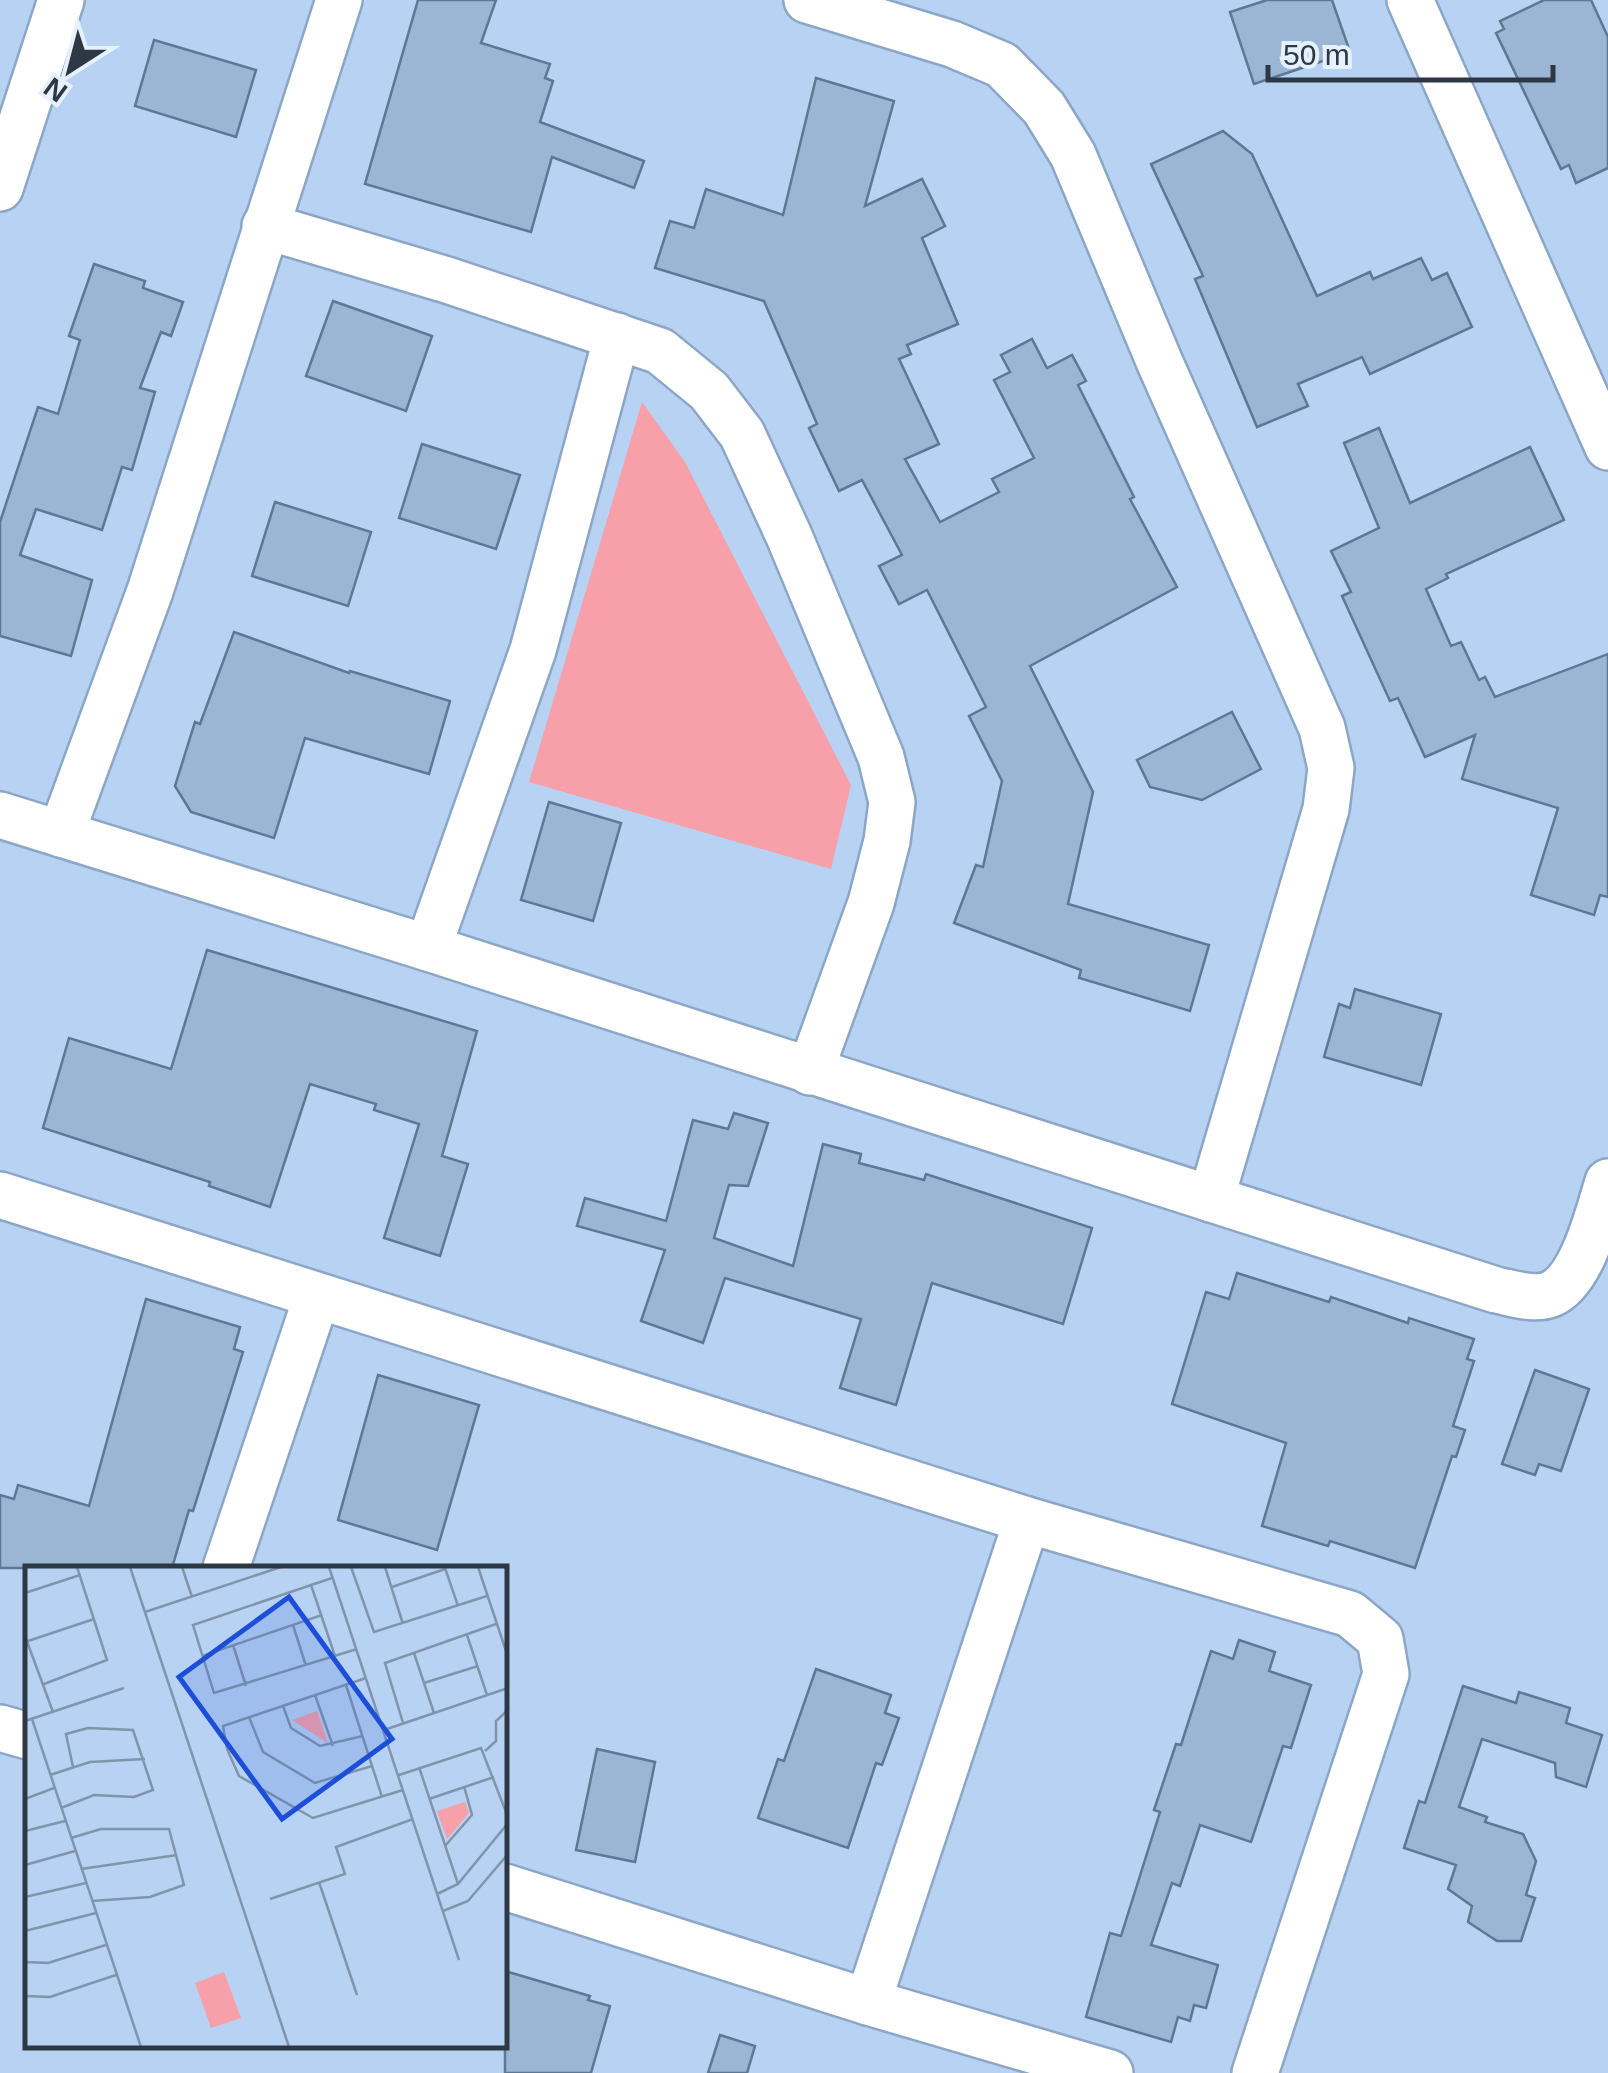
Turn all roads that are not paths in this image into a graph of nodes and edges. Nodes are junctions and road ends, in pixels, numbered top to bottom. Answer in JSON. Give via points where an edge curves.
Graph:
{"nodes":[{"id":1,"x":60,"y":0,"type":"edge"},
{"id":2,"x":339,"y":0,"type":"edge"},
{"id":3,"x":808,"y":0,"type":"edge"},
{"id":4,"x":1410,"y":0,"type":"edge"},
{"id":5,"x":8,"y":130,"type":"edge"},
{"id":6,"x":0,"y":188,"type":"edge"},
{"id":7,"x":264,"y":226,"type":"junction"},
{"id":8,"x":616,"y":336,"type":"junction"},
{"id":9,"x":1608,"y":447,"type":"edge"},
{"id":10,"x":0,"y":816,"type":"edge"},
{"id":11,"x":61,"y":834,"type":"junction"},
{"id":12,"x":428,"y":948,"type":"junction"},
{"id":13,"x":810,"y":1072,"type":"junction"},
{"id":14,"x":1608,"y":1182,"type":"edge"},
{"id":15,"x":0,"y":1195,"type":"edge"},
{"id":16,"x":1210,"y":1199,"type":"junction"},
{"id":17,"x":316,"y":1296,"type":"junction"},
{"id":18,"x":1026,"y":1520,"type":"junction"},
{"id":19,"x":227,"y":1566,"type":"edge"},
{"id":20,"x":0,"y":1728,"type":"edge"},
{"id":21,"x":25,"y":1735,"type":"edge"},
{"id":22,"x":508,"y":1888,"type":"edge"},
{"id":23,"x":868,"y":2002,"type":"junction"},
{"id":24,"x":1110,"y":2073,"type":"edge"},
{"id":25,"x":1256,"y":2073,"type":"edge"}],
"edges":[{"from":1,"to":5,"type":"street"},
{"from":2,"to":7,"type":"street"},
{"from":3,"to":16,"type":"street","via":[[1002,65],[1044,108],[1073,156],[1322,728],[1330,768],[1326,809]]},
{"from":4,"to":9,"type":"street"},
{"from":5,"to":6,"type":"street"},
{"from":7,"to":8,"type":"street"},
{"from":7,"to":11,"type":"street","via":[[150,591]]},
{"from":8,"to":12,"type":"street","via":[[532,650]]},
{"from":8,"to":13,"type":"street","via":[[660,352],[708,391],[742,434],[885,772],[892,802],[887,842]]},
{"from":10,"to":11,"type":"street"},
{"from":11,"to":12,"type":"street"},
{"from":12,"to":13,"type":"street"},
{"from":13,"to":16,"type":"street"},
{"from":14,"to":16,"type":"street","via":[[1567,1283],[1550,1295],[1530,1297]]},
{"from":15,"to":17,"type":"street"},
{"from":17,"to":18,"type":"street"},
{"from":17,"to":19,"type":"street"},
{"from":18,"to":23,"type":"street"},
{"from":18,"to":25,"type":"street","via":[[1350,1614],[1380,1639],[1386,1674]]},
{"from":20,"to":21,"type":"street"},
{"from":22,"to":23,"type":"street"},
{"from":23,"to":24,"type":"street"}]}
